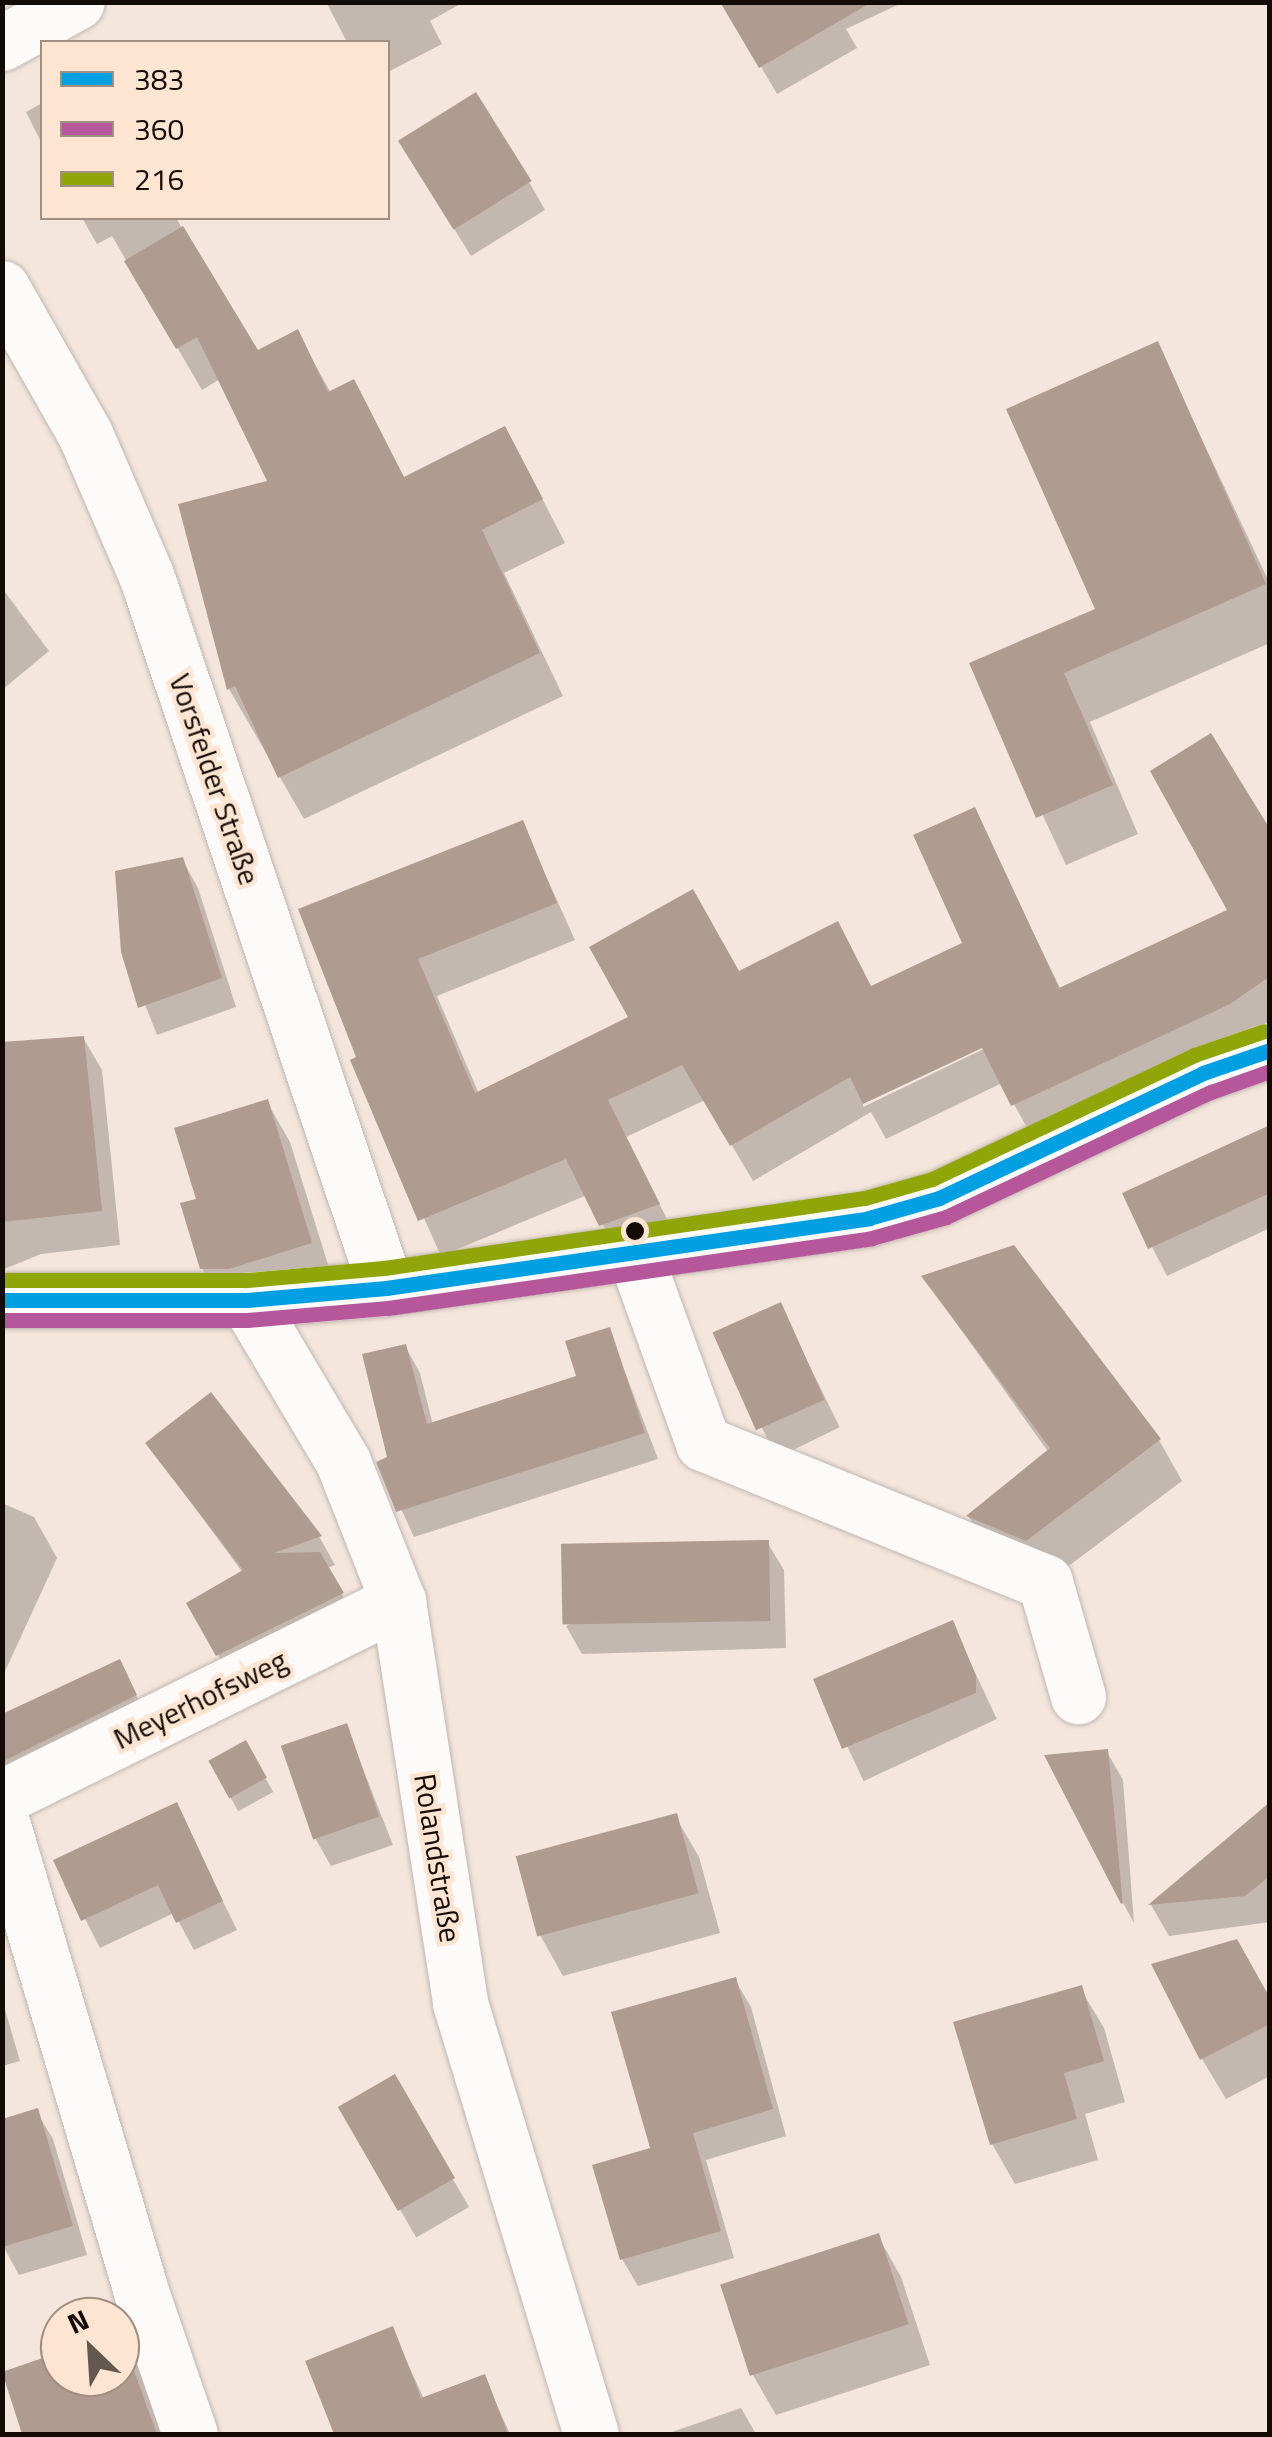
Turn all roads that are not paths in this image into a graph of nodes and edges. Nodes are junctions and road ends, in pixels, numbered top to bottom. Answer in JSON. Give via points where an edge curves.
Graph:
{"nodes":[{"id":1,"x":77,"y":2,"type":"edge"},
{"id":2,"x":2,"y":42,"type":"edge"},
{"id":3,"x":2,"y":288,"type":"edge"},
{"id":4,"x":1270,"y":1050,"type":"edge"},
{"id":5,"x":635,"y":1255,"type":"junction"},
{"id":6,"x":386,"y":1288,"type":"junction"},
{"id":7,"x":2,"y":1300,"type":"edge"},
{"id":8,"x":247,"y":1300,"type":"junction"},
{"id":9,"x":398,"y":1601,"type":"junction"},
{"id":10,"x":1078,"y":1696,"type":"dead end"},
{"id":11,"x":2,"y":1798,"type":"edge"},
{"id":12,"x":2,"y":1822,"type":"edge"},
{"id":13,"x":190,"y":2434,"type":"edge"},
{"id":14,"x":592,"y":2434,"type":"edge"}],
"edges":[{"from":1,"to":2,"type":"street"},
{"from":3,"to":6,"type":"street","name":"Vorsfelder Straße","via":[[86,434],[146,575]]},
{"from":4,"to":5,"type":"street","via":[[1204,1073],[939,1198],[868,1218]]},
{"from":5,"to":6,"type":"street"},
{"from":5,"to":10,"type":"street","via":[[703,1443],[1045,1582]]},
{"from":6,"to":8,"type":"street"},
{"from":7,"to":8,"type":"street"},
{"from":8,"to":9,"type":"street","name":"Rolandstraße","via":[[343,1462]]},
{"from":9,"to":11,"type":"street","name":"Meyerhofsweg"},
{"from":9,"to":14,"type":"street","name":"Rolandstraße","via":[[460,2003]]},
{"from":12,"to":13,"type":"street","via":[[140,2289]]}]}
